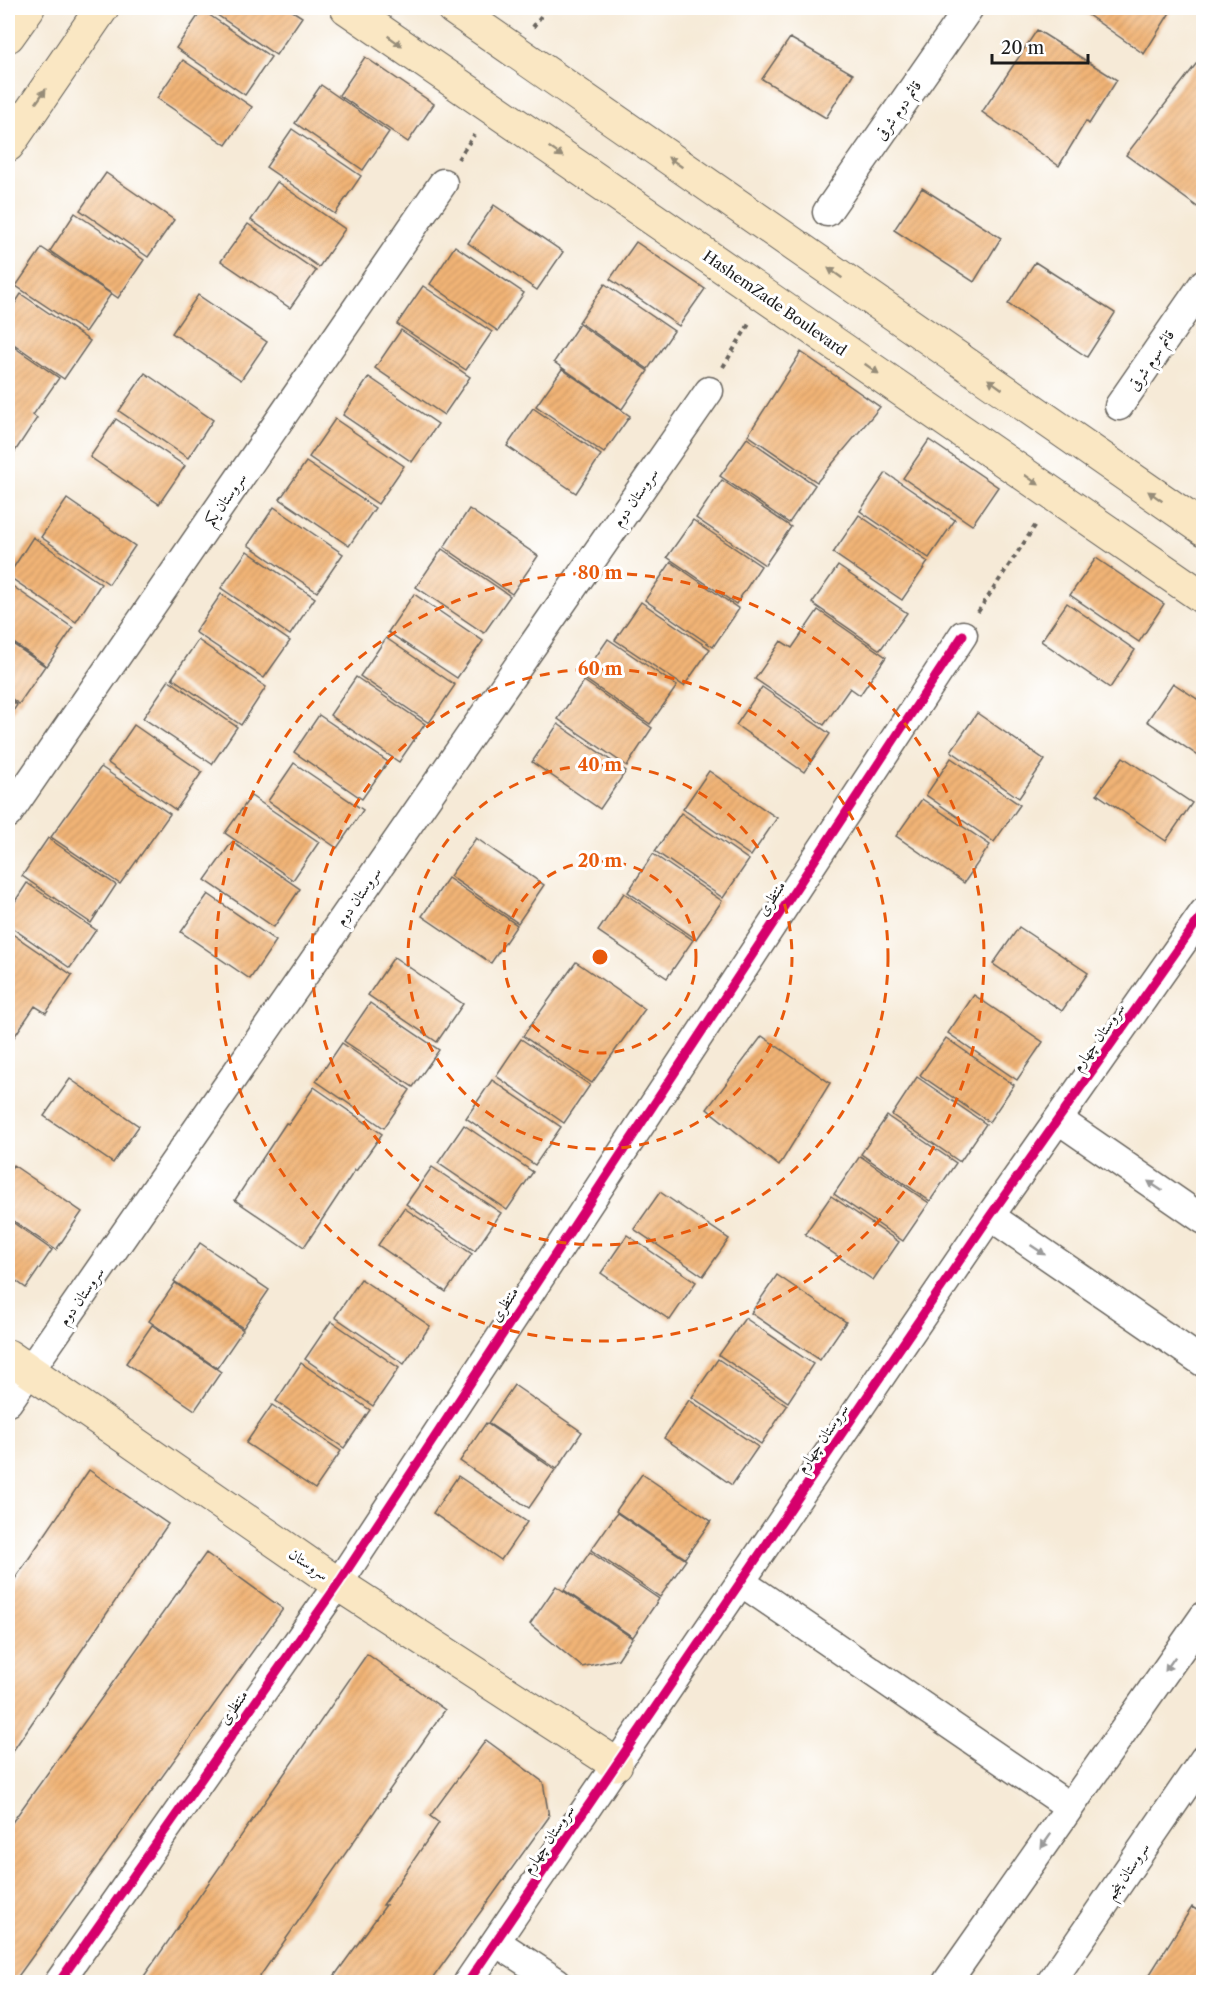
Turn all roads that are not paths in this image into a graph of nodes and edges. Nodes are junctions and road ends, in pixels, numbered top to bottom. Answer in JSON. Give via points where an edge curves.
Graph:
{"nodes":[{"id":1,"x":28,"y":8,"type":"edge"},
{"id":2,"x":102,"y":8,"type":"edge"},
{"id":3,"x":347,"y":8,"type":"edge"},
{"id":4,"x":453,"y":8,"type":"edge"},
{"id":5,"x":969,"y":8,"type":"edge"},
{"id":6,"x":8,"y":36,"type":"edge"},
{"id":7,"x":8,"y":145,"type":"edge"},
{"id":8,"x":443,"y":183,"type":"road end"},
{"id":9,"x":827,"y":212,"type":"dead end"},
{"id":10,"x":1203,"y":283,"type":"edge"},
{"id":11,"x":709,"y":391,"type":"road end"},
{"id":12,"x":1119,"y":406,"type":"dead end"},
{"id":13,"x":1203,"y":529,"type":"edge"},
{"id":14,"x":1203,"y":598,"type":"edge"},
{"id":15,"x":963,"y":635,"type":"road end"},
{"id":16,"x":8,"y":814,"type":"edge"},
{"id":17,"x":1203,"y":912,"type":"edge"},
{"id":18,"x":1059,"y":1120,"type":"junction"},
{"id":19,"x":990,"y":1216,"type":"junction"},
{"id":20,"x":1203,"y":1220,"type":"edge"},
{"id":21,"x":1203,"y":1363,"type":"edge"},
{"id":22,"x":18,"y":1364,"type":"edge"},
{"id":23,"x":8,"y":1402,"type":"edge"},
{"id":24,"x":741,"y":1582,"type":"junction"},
{"id":25,"x":338,"y":1584,"type":"junction"},
{"id":26,"x":1203,"y":1617,"type":"edge"},
{"id":27,"x":1203,"y":1759,"type":"edge"},
{"id":28,"x":616,"y":1764,"type":"junction"},
{"id":29,"x":1070,"y":1807,"type":"junction"},
{"id":30,"x":496,"y":1942,"type":"junction"},
{"id":31,"x":59,"y":1983,"type":"edge"},
{"id":32,"x":468,"y":1983,"type":"edge"},
{"id":33,"x":557,"y":1983,"type":"edge"},
{"id":34,"x":947,"y":1983,"type":"edge"},
{"id":35,"x":1051,"y":1983,"type":"edge"}],
"edges":[{"from":1,"to":6,"type":"street"},
{"from":7,"to":2,"type":"street","one_way":true},
{"from":3,"to":14,"type":"street","name":"HashemZade Boulevard","one_way":true},
{"from":13,"to":4,"type":"street","one_way":true},
{"from":5,"to":9,"type":"street","name":"قائم دوم شرقی"},
{"from":8,"to":16,"type":"street","name":"سروستان یکم"},
{"from":10,"to":12,"type":"street","name":"قائم سوم شرقی"},
{"from":11,"to":22,"type":"street","name":"سروستان دوم"},
{"from":15,"to":25,"type":"street","name":"منتظری"},
{"from":17,"to":18,"type":"street","name":"سروستان چهارم"},
{"from":18,"to":19,"type":"street","name":"سروستان چهارم"},
{"from":20,"to":18,"type":"street","one_way":true},
{"from":19,"to":21,"type":"street","one_way":true},
{"from":19,"to":24,"type":"street","name":"سروستان چهارم"},
{"from":22,"to":23,"type":"street","name":"سروستان دوم"},
{"from":22,"to":25,"type":"street","name":"سروستان"},
{"from":24,"to":28,"type":"street","name":"سروستان چهارم"},
{"from":24,"to":29,"type":"street"},
{"from":25,"to":28,"type":"street","name":"سروستان"},
{"from":25,"to":31,"type":"street","name":"منتظری"},
{"from":26,"to":29,"type":"street","one_way":true},
{"from":27,"to":35,"type":"street","name":"سروستان پنجم"},
{"from":28,"to":30,"type":"street","name":"سروستان چهارم"},
{"from":29,"to":34,"type":"street","one_way":true},
{"from":30,"to":32,"type":"street","name":"سروستان چهارم"},
{"from":30,"to":33,"type":"street"}]}
